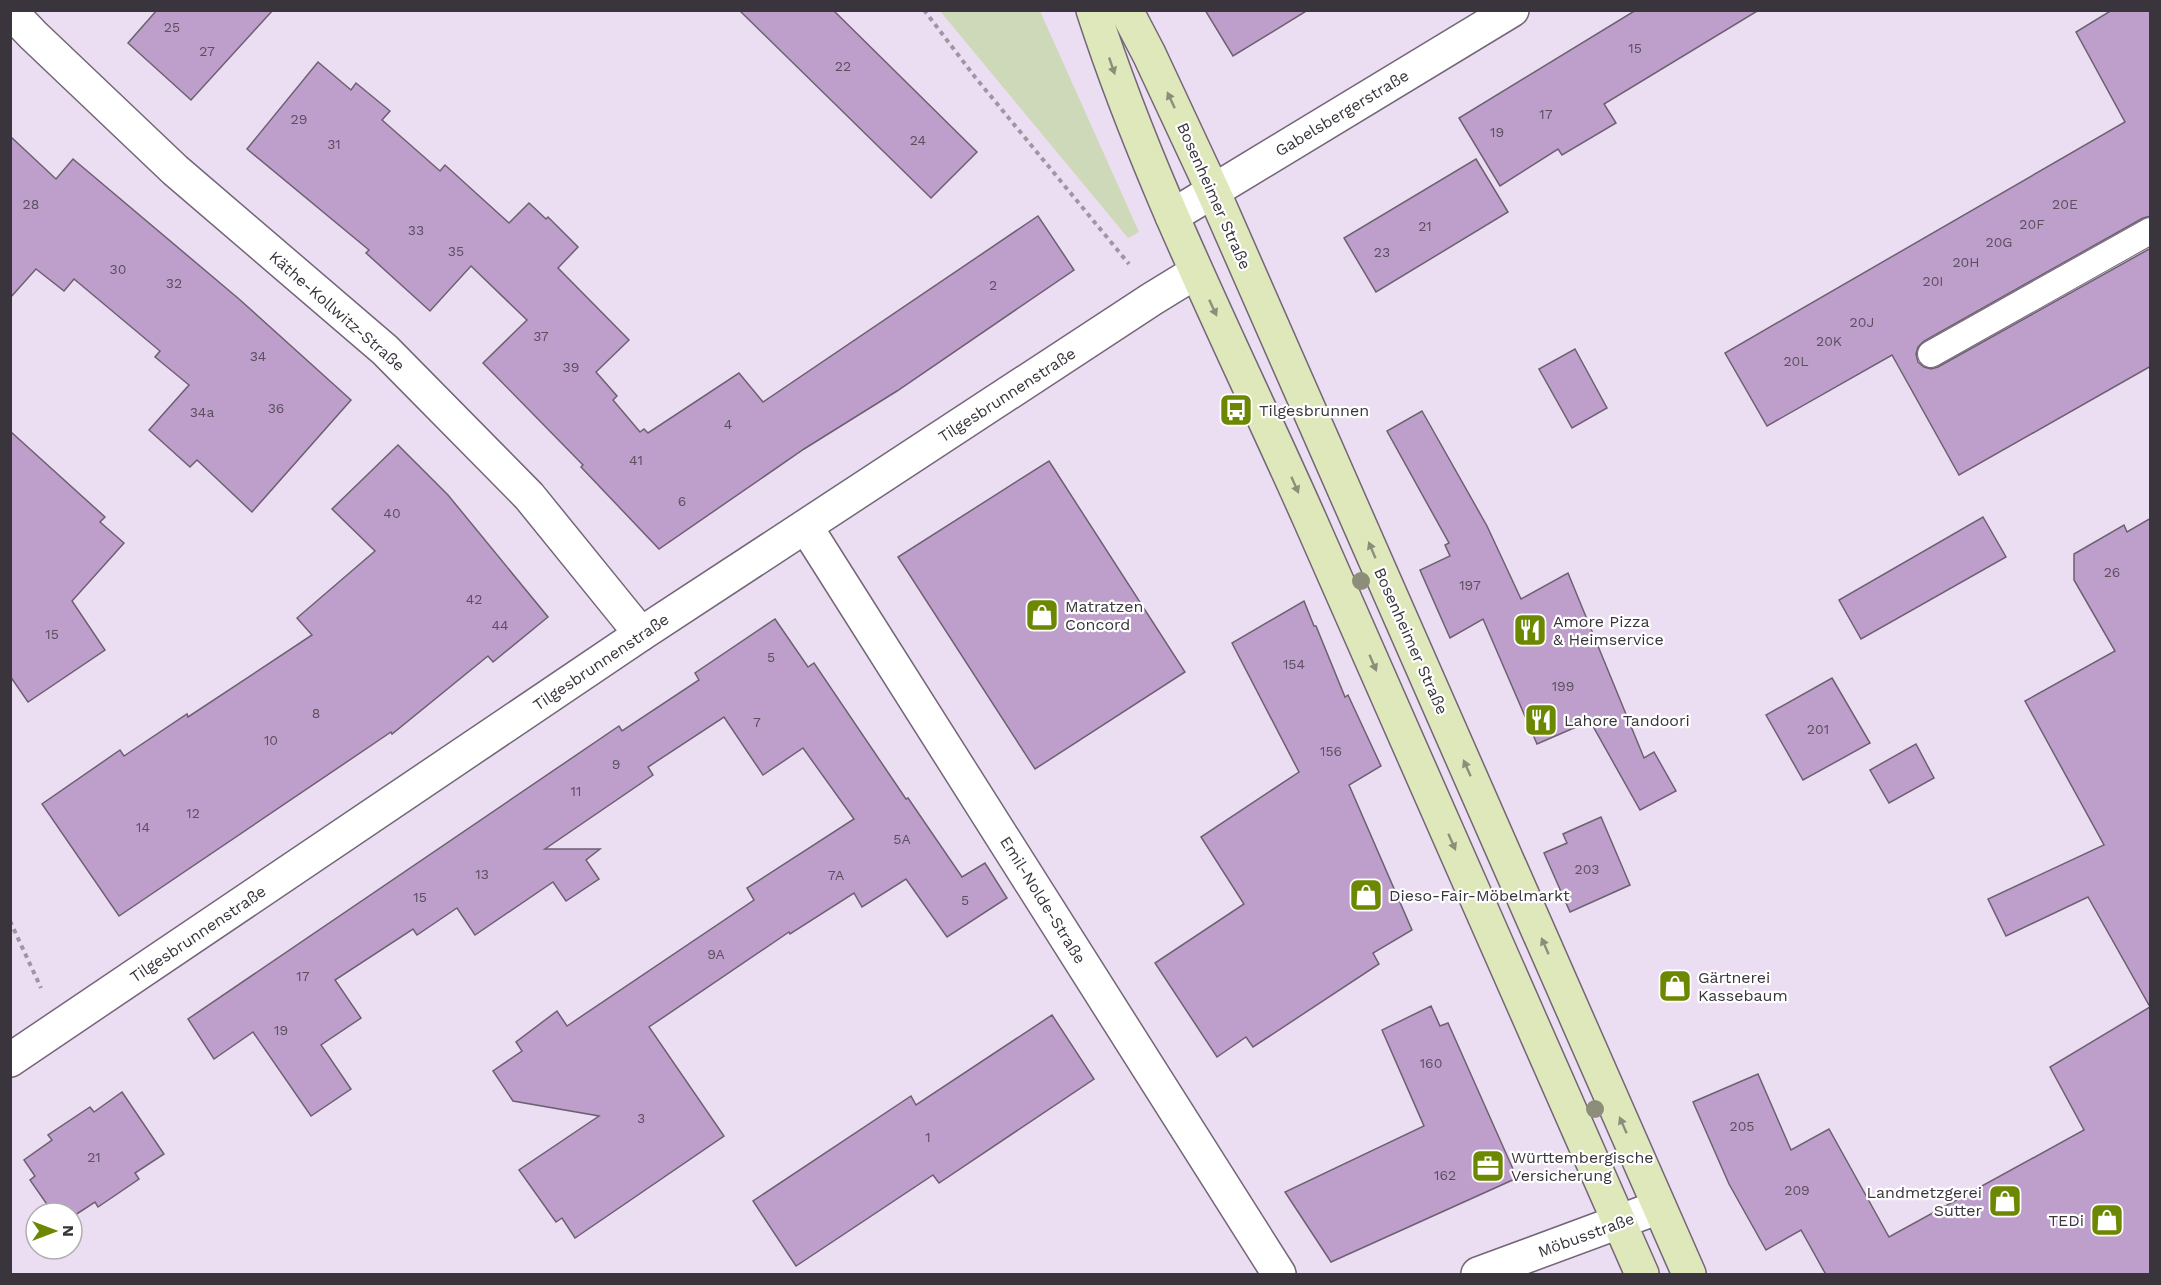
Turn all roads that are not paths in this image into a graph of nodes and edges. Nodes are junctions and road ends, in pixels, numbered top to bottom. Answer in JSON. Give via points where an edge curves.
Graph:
{"nodes":[{"id":1,"x":1093,"y":10,"type":"edge"},
{"id":2,"x":1126,"y":10,"type":"edge"},
{"id":3,"x":1512,"y":10,"type":"edge"},
{"id":4,"x":10,"y":11,"type":"edge"},
{"id":5,"x":1213,"y":191,"type":"junction"},
{"id":6,"x":1172,"y":216,"type":"junction"},
{"id":7,"x":2151,"y":231,"type":"edge"},
{"id":8,"x":1197,"y":272,"type":"junction"},
{"id":9,"x":1931,"y":354,"type":"dead end"},
{"id":10,"x":806,"y":527,"type":"junction"},
{"id":11,"x":641,"y":634,"type":"junction"},
{"id":12,"x":10,"y":1060,"type":"edge"},
{"id":13,"x":1659,"y":1207,"type":"junction"},
{"id":14,"x":1619,"y":1223,"type":"junction"},
{"id":15,"x":1280,"y":1275,"type":"edge"},
{"id":16,"x":1478,"y":1275,"type":"edge"},
{"id":17,"x":1642,"y":1275,"type":"edge"},
{"id":18,"x":1689,"y":1275,"type":"edge"}],
"edges":[{"from":1,"to":6,"type":"street","one_way":true},
{"from":5,"to":2,"type":"street","name":"Bosenheimer Straße","one_way":true},
{"from":3,"to":5,"type":"street","name":"Gabelsbergerstraße"},
{"from":4,"to":11,"type":"street","name":"Käthe-Kollwitz-Straße","via":[[175,170],[385,350],[529,496]]},
{"from":5,"to":6,"type":"street","name":"Gabelsbergerstraße"},
{"from":13,"to":5,"type":"street","name":"Bosenheimer Straße","one_way":true},
{"from":6,"to":8,"type":"street"},
{"from":7,"to":9,"type":"lane"},
{"from":8,"to":10,"type":"street","name":"Tilgesbrunnenstraße"},
{"from":8,"to":14,"type":"street","one_way":true,"via":[[1332,568]]},
{"from":10,"to":11,"type":"street","name":"Tilgesbrunnenstraße"},
{"from":10,"to":15,"type":"street","name":"Emil-Nolde-Straße"},
{"from":11,"to":12,"type":"street","name":"Tilgesbrunnenstraße"},
{"from":13,"to":14,"type":"street","name":"Möbusstraße"},
{"from":13,"to":18,"type":"street","name":"Bosenheimer Straße"},
{"from":14,"to":16,"type":"street","name":"Möbusstraße"},
{"from":14,"to":17,"type":"street"}]}
